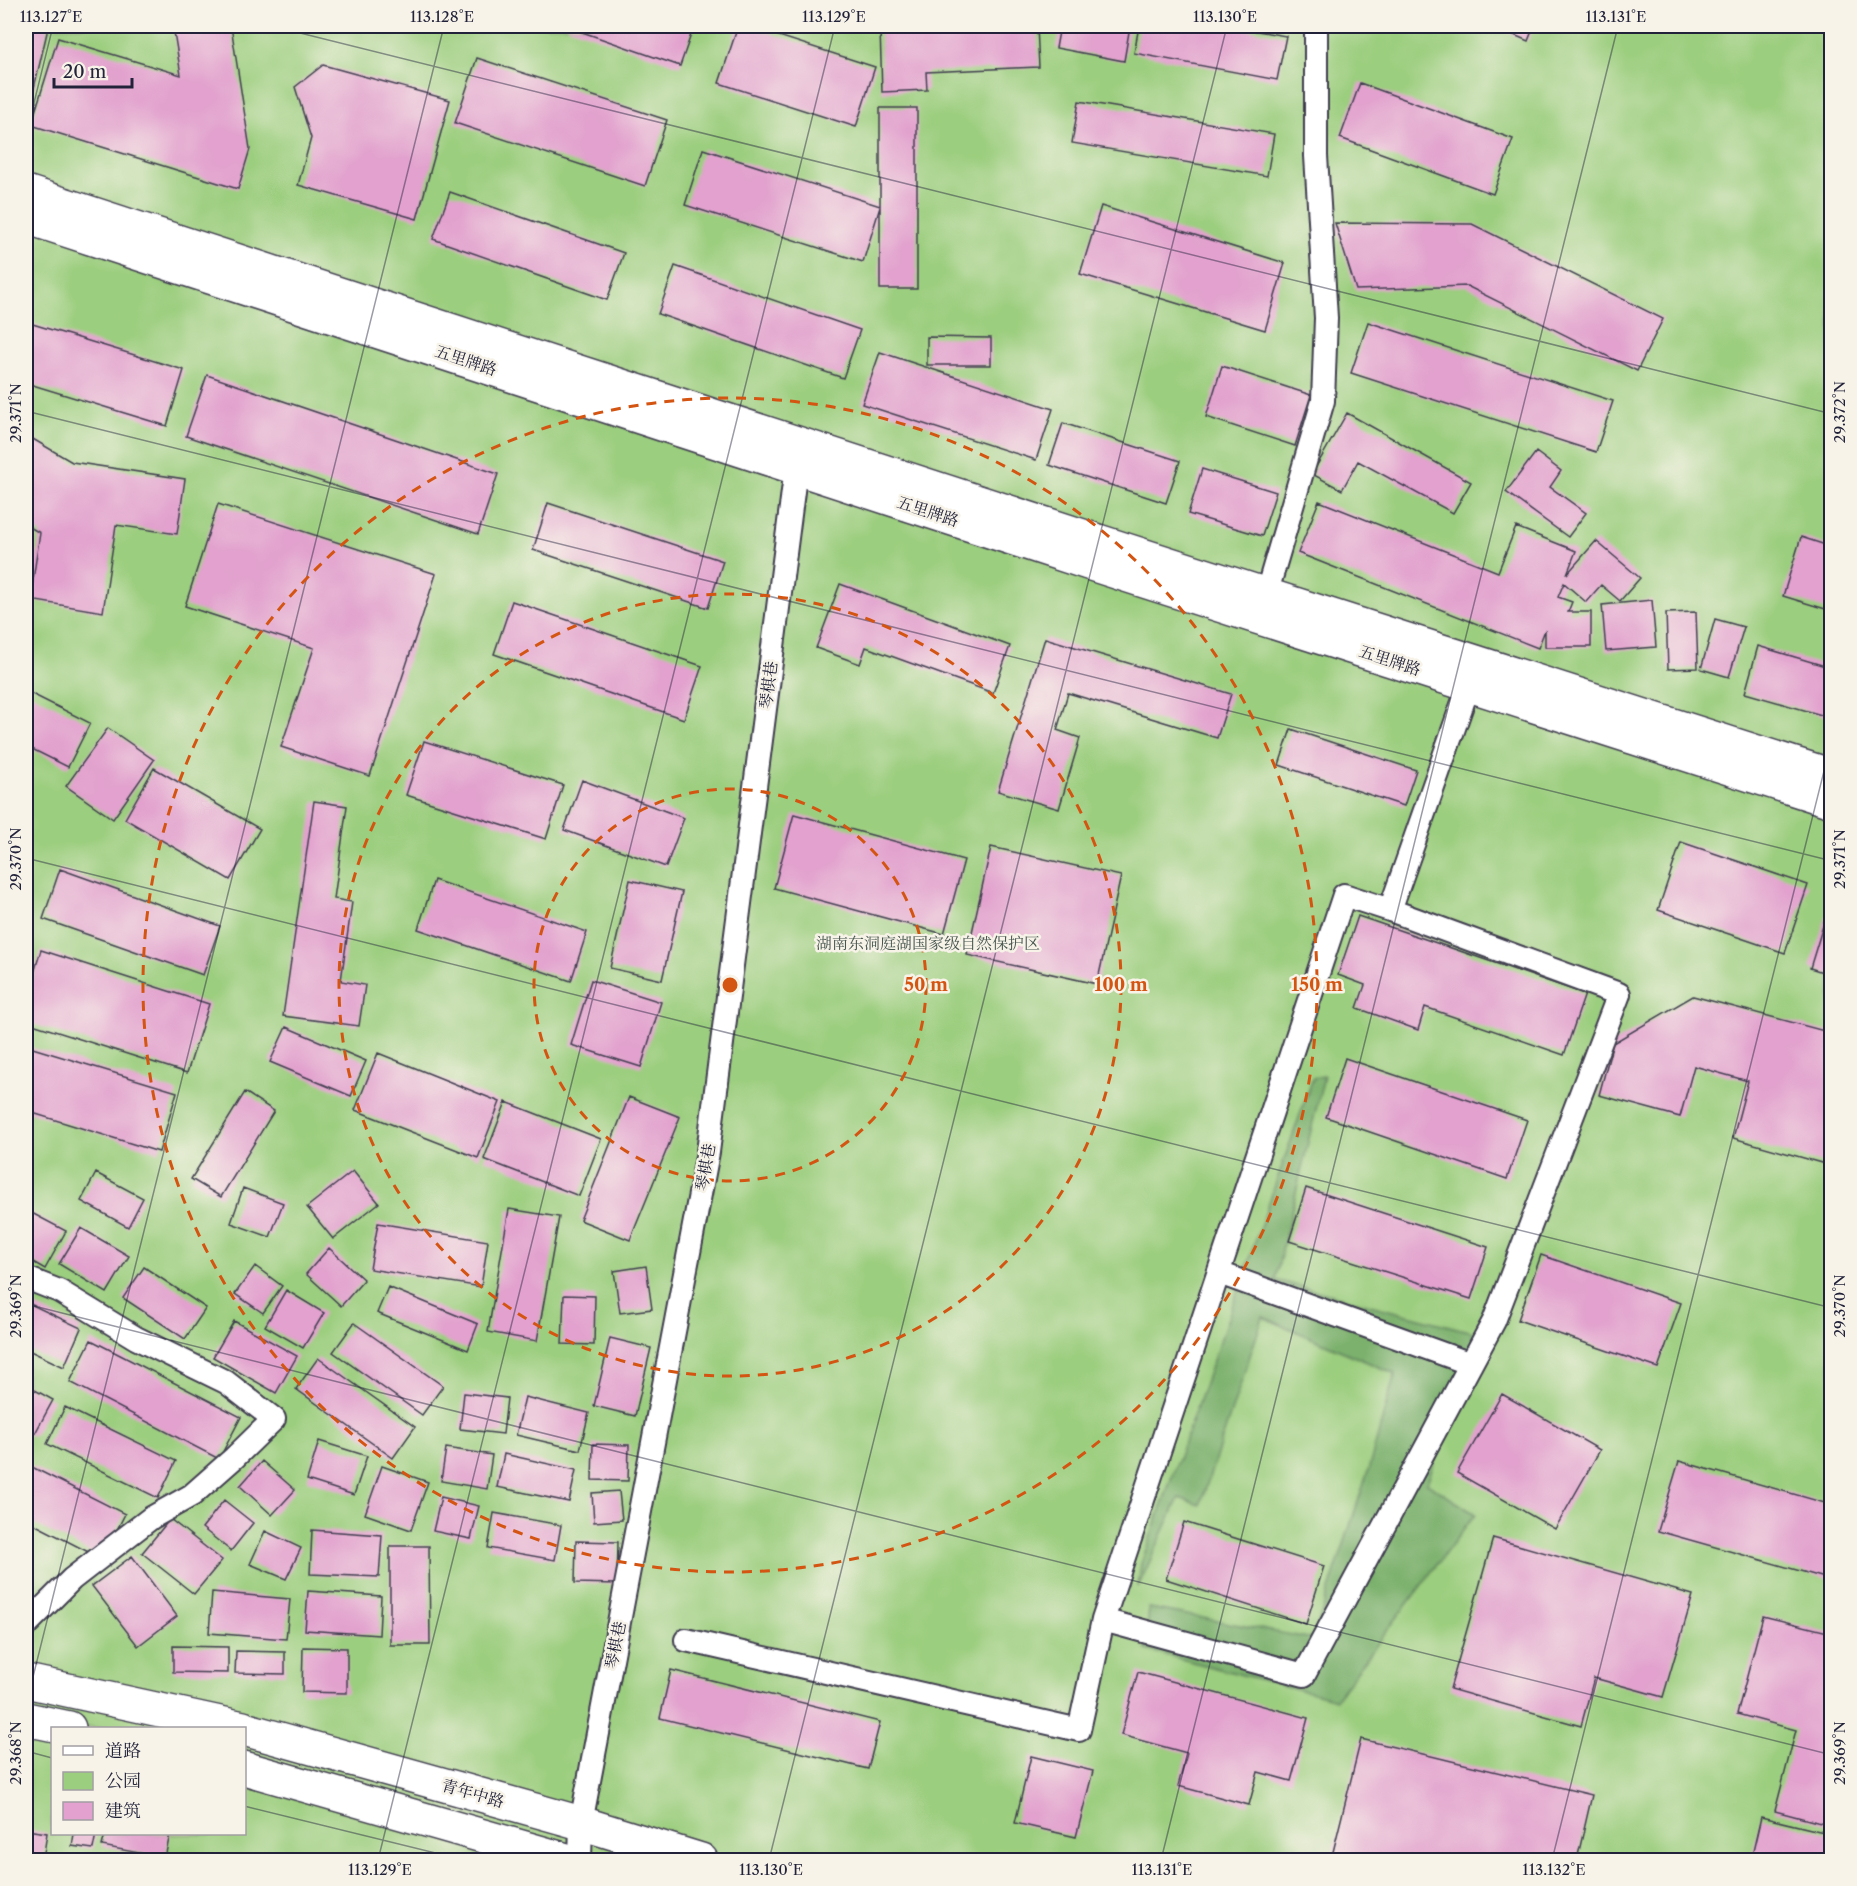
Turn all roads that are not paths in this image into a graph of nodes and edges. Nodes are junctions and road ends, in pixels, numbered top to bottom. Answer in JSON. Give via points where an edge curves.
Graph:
{"nodes":[{"id":1,"x":1316,"y":26,"type":"edge"},
{"id":2,"x":26,"y":192,"type":"edge"},
{"id":3,"x":26,"y":217,"type":"edge"},
{"id":4,"x":796,"y":468,"type":"junction"},
{"id":5,"x":1266,"y":595,"type":"junction"},
{"id":6,"x":1468,"y":685,"type":"junction"},
{"id":7,"x":1832,"y":776,"type":"edge"},
{"id":8,"x":1832,"y":801,"type":"edge"},
{"id":9,"x":1390,"y":910,"type":"junction"},
{"id":10,"x":1219,"y":1273,"type":"junction"},
{"id":11,"x":26,"y":1278,"type":"edge"},
{"id":12,"x":1471,"y":1364,"type":"junction"},
{"id":13,"x":1103,"y":1620,"type":"junction"},
{"id":14,"x":26,"y":1625,"type":"edge"},
{"id":15,"x":686,"y":1640,"type":"dead end"},
{"id":16,"x":26,"y":1681,"type":"edge"},
{"id":17,"x":26,"y":1719,"type":"edge"},
{"id":18,"x":64,"y":1727,"type":"edge"},
{"id":19,"x":235,"y":1727,"type":"edge"},
{"id":20,"x":246,"y":1730,"type":"edge"},
{"id":21,"x":246,"y":1769,"type":"edge"},
{"id":22,"x":581,"y":1823,"type":"junction"},
{"id":23,"x":567,"y":1860,"type":"edge"},
{"id":24,"x":580,"y":1860,"type":"edge"},
{"id":25,"x":701,"y":1860,"type":"edge"}],
"edges":[{"from":1,"to":5,"type":"street","via":[[1316,156],[1326,318],[1323,401]]},
{"from":2,"to":5,"type":"main road","name":"五里牌路"},
{"from":3,"to":4,"type":"main road","name":"五里牌路"},
{"from":4,"to":6,"type":"main road","name":"五里牌路"},
{"from":4,"to":22,"type":"street","name":"琴棋巷","via":[[708,1152]]},
{"from":5,"to":7,"type":"main road","name":"五里牌路"},
{"from":6,"to":8,"type":"main road","name":"五里牌路"},
{"from":6,"to":9,"type":"street"},
{"from":9,"to":10,"type":"street","via":[[1344,896]]},
{"from":9,"to":12,"type":"street","via":[[1619,994],[1494,1321]]},
{"from":10,"to":12,"type":"street"},
{"from":10,"to":13,"type":"street"},
{"from":11,"to":14,"type":"street","via":[[58,1291],[136,1338],[226,1382],[274,1419],[192,1495],[151,1518],[81,1573]]},
{"from":12,"to":13,"type":"street","via":[[1304,1675]]},
{"from":13,"to":15,"type":"street","via":[[1079,1730]]},
{"from":16,"to":19,"type":"main road","name":"青年中路"},
{"from":17,"to":18,"type":"main road"},
{"from":20,"to":22,"type":"main road","name":"青年中路"},
{"from":21,"to":23,"type":"main road"},
{"from":22,"to":24,"type":"street","name":"琴棋巷"},
{"from":22,"to":25,"type":"main road","name":"青年中路"}]}
